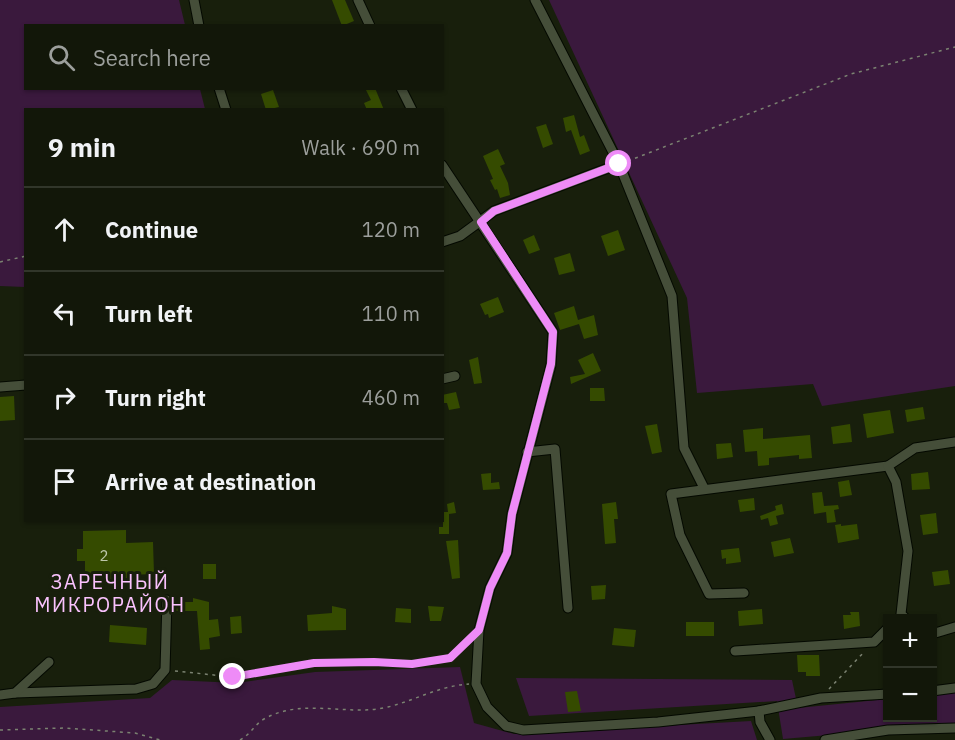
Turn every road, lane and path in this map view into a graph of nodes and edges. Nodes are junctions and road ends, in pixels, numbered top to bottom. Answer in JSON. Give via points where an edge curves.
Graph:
{"nodes":[{"id":1,"x":194,"y":0,"type":"edge"},
{"id":2,"x":358,"y":0,"type":"edge"},
{"id":3,"x":535,"y":0,"type":"edge"},
{"id":4,"x":199,"y":24,"type":"edge"},
{"id":5,"x":369,"y":24,"type":"edge"},
{"id":6,"x":955,"y":47,"type":"edge"},
{"id":7,"x":220,"y":90,"type":"edge"},
{"id":8,"x":402,"y":90,"type":"edge"},
{"id":9,"x":225,"y":108,"type":"edge"},
{"id":10,"x":411,"y":108,"type":"edge"},
{"id":11,"x":619,"y":164,"type":"junction"},
{"id":12,"x":444,"y":168,"type":"edge"},
{"id":13,"x":481,"y":222,"type":"junction"},
{"id":14,"x":444,"y":241,"type":"edge"},
{"id":15,"x":24,"y":256,"type":"edge"},
{"id":16,"x":0,"y":261,"type":"edge"},
{"id":17,"x":455,"y":376,"type":"dead end"},
{"id":18,"x":444,"y":379,"type":"edge"},
{"id":19,"x":24,"y":385,"type":"edge"},
{"id":20,"x":0,"y":387,"type":"edge"},
{"id":21,"x":955,"y":442,"type":"edge"},
{"id":22,"x":527,"y":452,"type":"junction"},
{"id":23,"x":888,"y":466,"type":"junction"},
{"id":24,"x":704,"y":488,"type":"junction"},
{"id":25,"x":744,"y":593,"type":"dead end"},
{"id":26,"x":167,"y":600,"type":"dead end"},
{"id":27,"x":568,"y":608,"type":"dead end"},
{"id":28,"x":901,"y":614,"type":"edge"},
{"id":29,"x":955,"y":627,"type":"edge"},
{"id":30,"x":479,"y":630,"type":"junction"},
{"id":31,"x":883,"y":633,"type":"edge"},
{"id":32,"x":937,"y":633,"type":"edge"},
{"id":33,"x":874,"y":642,"type":"junction"},
{"id":34,"x":735,"y":651,"type":"dead end"},
{"id":35,"x":49,"y":662,"type":"dead end"},
{"id":36,"x":165,"y":670,"type":"junction"},
{"id":37,"x":476,"y":684,"type":"junction"},
{"id":38,"x":955,"y":688,"type":"edge"},
{"id":39,"x":937,"y":690,"type":"edge"},
{"id":40,"x":15,"y":693,"type":"junction"},
{"id":41,"x":883,"y":694,"type":"edge"},
{"id":42,"x":0,"y":695,"type":"edge"},
{"id":43,"x":821,"y":698,"type":"junction"},
{"id":44,"x":759,"y":711,"type":"junction"},
{"id":45,"x":955,"y":728,"type":"edge"},
{"id":46,"x":0,"y":730,"type":"edge"},
{"id":47,"x":160,"y":740,"type":"edge"},
{"id":48,"x":240,"y":740,"type":"edge"},
{"id":49,"x":770,"y":740,"type":"edge"},
{"id":50,"x":825,"y":740,"type":"edge"}],
"edges":[{"from":1,"to":4,"type":"street"},
{"from":2,"to":5,"type":"street"},
{"from":3,"to":11,"type":"street"},
{"from":6,"to":11,"type":"path","via":[[851,74]]},
{"from":7,"to":9,"type":"street"},
{"from":8,"to":10,"type":"street"},
{"from":11,"to":13,"type":"street","via":[[494,211]]},
{"from":11,"to":24,"type":"street","via":[[672,296],[684,448]]},
{"from":12,"to":13,"type":"street"},
{"from":13,"to":14,"type":"street"},
{"from":13,"to":22,"type":"street","via":[[553,332],[551,364]]},
{"from":15,"to":16,"type":"path"},
{"from":17,"to":18,"type":"street"},
{"from":19,"to":20,"type":"street"},
{"from":21,"to":23,"type":"street","via":[[915,448]]},
{"from":22,"to":27,"type":"street","via":[[555,450]]},
{"from":22,"to":30,"type":"street","via":[[507,553],[490,588]]},
{"from":23,"to":24,"type":"street"},
{"from":23,"to":28,"type":"street","via":[[896,482],[908,551]]},
{"from":24,"to":25,"type":"street","via":[[671,494],[680,535],[710,594]]},
{"from":26,"to":36,"type":"street"},
{"from":29,"to":32,"type":"street"},
{"from":30,"to":36,"type":"path","via":[[450,658],[412,664],[314,663],[233,677]]},
{"from":30,"to":37,"type":"street"},
{"from":31,"to":33,"type":"street"},
{"from":33,"to":34,"type":"street"},
{"from":33,"to":43,"type":"path"},
{"from":35,"to":40,"type":"street"},
{"from":36,"to":40,"type":"street","via":[[153,684],[136,689]]},
{"from":37,"to":44,"type":"street","via":[[487,706],[506,726],[523,730]]},
{"from":37,"to":48,"type":"path","via":[[448,686],[390,707],[370,710],[291,710],[263,719]]},
{"from":38,"to":39,"type":"street"},
{"from":40,"to":42,"type":"street"},
{"from":41,"to":43,"type":"street"},
{"from":43,"to":44,"type":"street"},
{"from":44,"to":49,"type":"street","via":[[760,723]]},
{"from":45,"to":50,"type":"street","via":[[888,730]]},
{"from":46,"to":47,"type":"path","via":[[64,728],[135,733]]}]}
